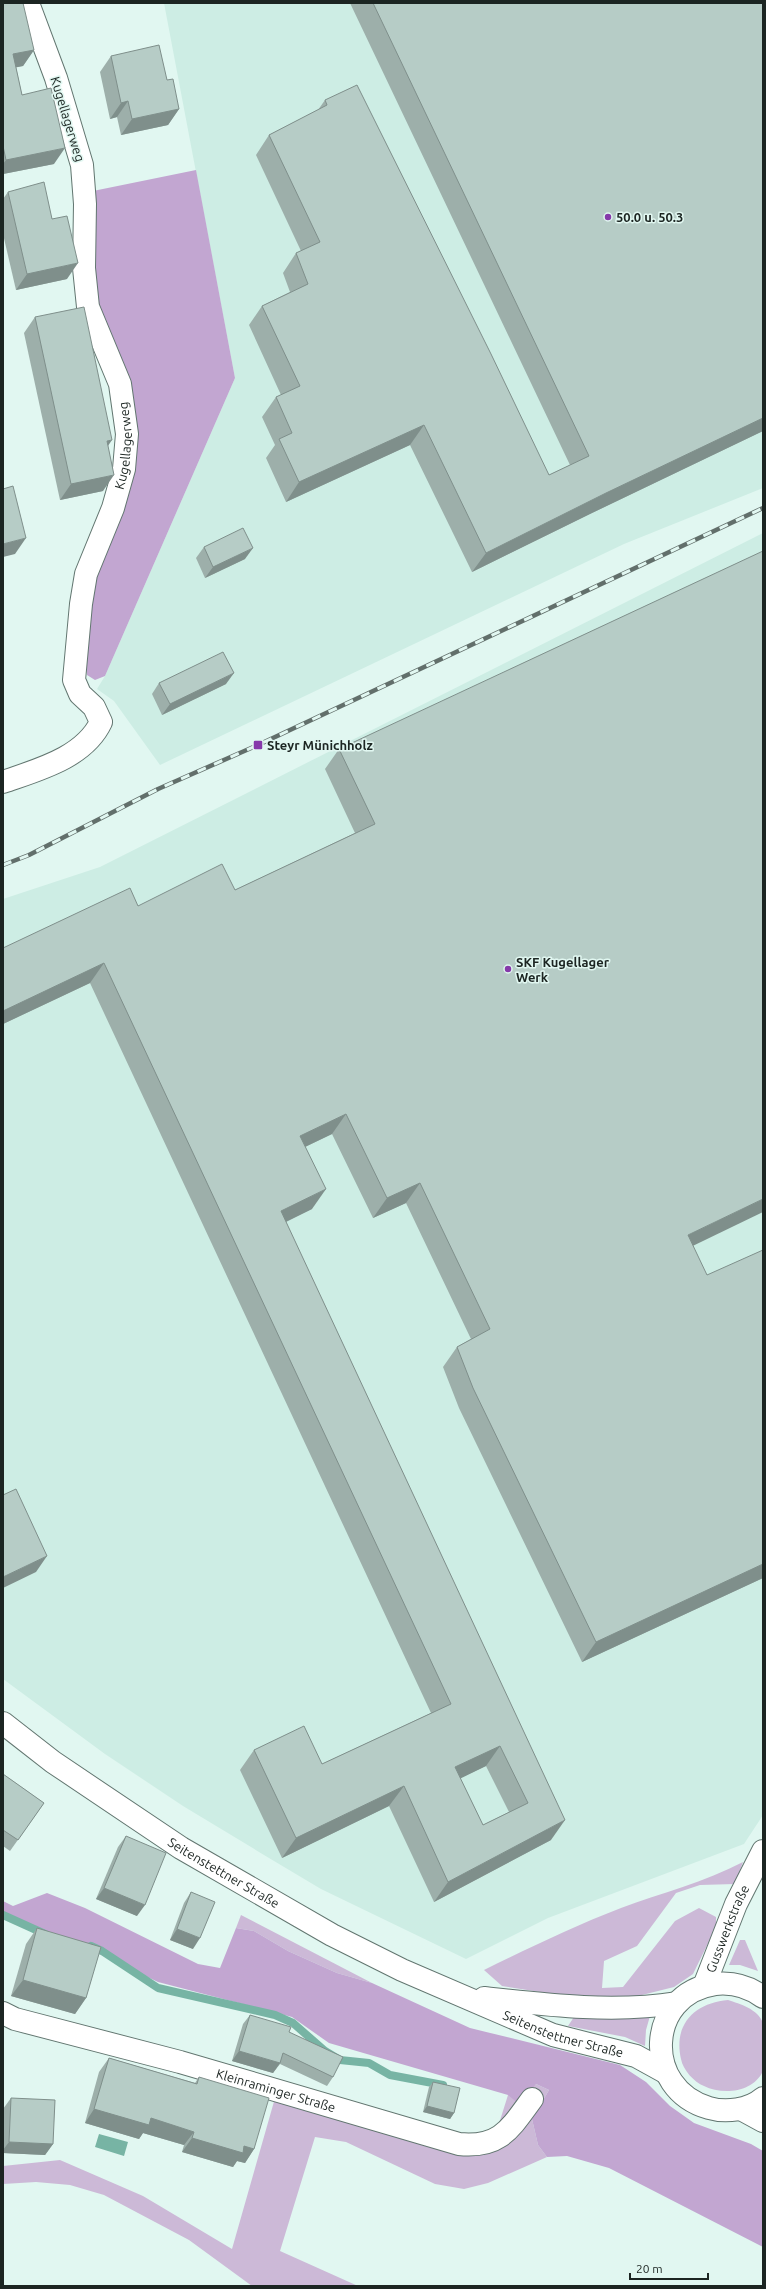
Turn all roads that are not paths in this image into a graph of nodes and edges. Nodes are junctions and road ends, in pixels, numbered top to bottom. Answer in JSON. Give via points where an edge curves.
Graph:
{"nodes":[{"id":1,"x":28,"y":3,"type":"edge"},
{"id":2,"x":3,"y":782,"type":"edge"},
{"id":3,"x":3,"y":1724,"type":"edge"},
{"id":4,"x":763,"y":1851,"type":"edge"},
{"id":5,"x":704,"y":1986,"type":"junction"},
{"id":6,"x":461,"y":1996,"type":"junction"},
{"id":7,"x":763,"y":1997,"type":"edge"},
{"id":8,"x":677,"y":2003,"type":"junction"},
{"id":9,"x":3,"y":2013,"type":"edge"},
{"id":10,"x":665,"y":2072,"type":"junction"},
{"id":11,"x":763,"y":2098,"type":"edge"},
{"id":12,"x":532,"y":2099,"type":"dead end"},
{"id":13,"x":741,"y":2109,"type":"junction"},
{"id":14,"x":763,"y":2121,"type":"edge"}],
"edges":[{"from":1,"to":2,"type":"main road","name":"Kugellagerweg","via":[[56,78],[82,165],[85,204],[84,268],[88,307],[120,384],[127,434],[124,469],[86,574],[74,680],[80,694],[94,707],[101,722],[86,743],[80,747],[50,765]]},
{"from":3,"to":6,"type":"main road","name":"Seitenstettner Straße","via":[[54,1762],[187,1852],[332,1934],[402,1970]]},
{"from":4,"to":5,"type":"main road","name":"Gusswerkstraße","via":[[736,1904]]},
{"from":5,"to":7,"type":"main road","via":[[728,1982],[752,1989]]},
{"from":5,"to":8,"type":"main road","via":[[689,1992]]},
{"from":6,"to":8,"type":"main road","name":"Seitenstettner Straße","via":[[590,2007],[658,2006]]},
{"from":6,"to":10,"type":"main road","name":"Seitenstettner Straße","via":[[553,2035],[636,2056]]},
{"from":8,"to":10,"type":"main road","via":[[664,2024],[660,2048]]},
{"from":9,"to":12,"type":"main road","name":"Kleinraminger Straße","via":[[15,2019],[180,2062],[459,2144],[477,2146],[492,2141],[509,2130]]},
{"from":10,"to":13,"type":"main road","via":[[678,2091],[696,2104],[718,2111]]},
{"from":11,"to":13,"type":"main road"},
{"from":13,"to":14,"type":"main road"}]}
